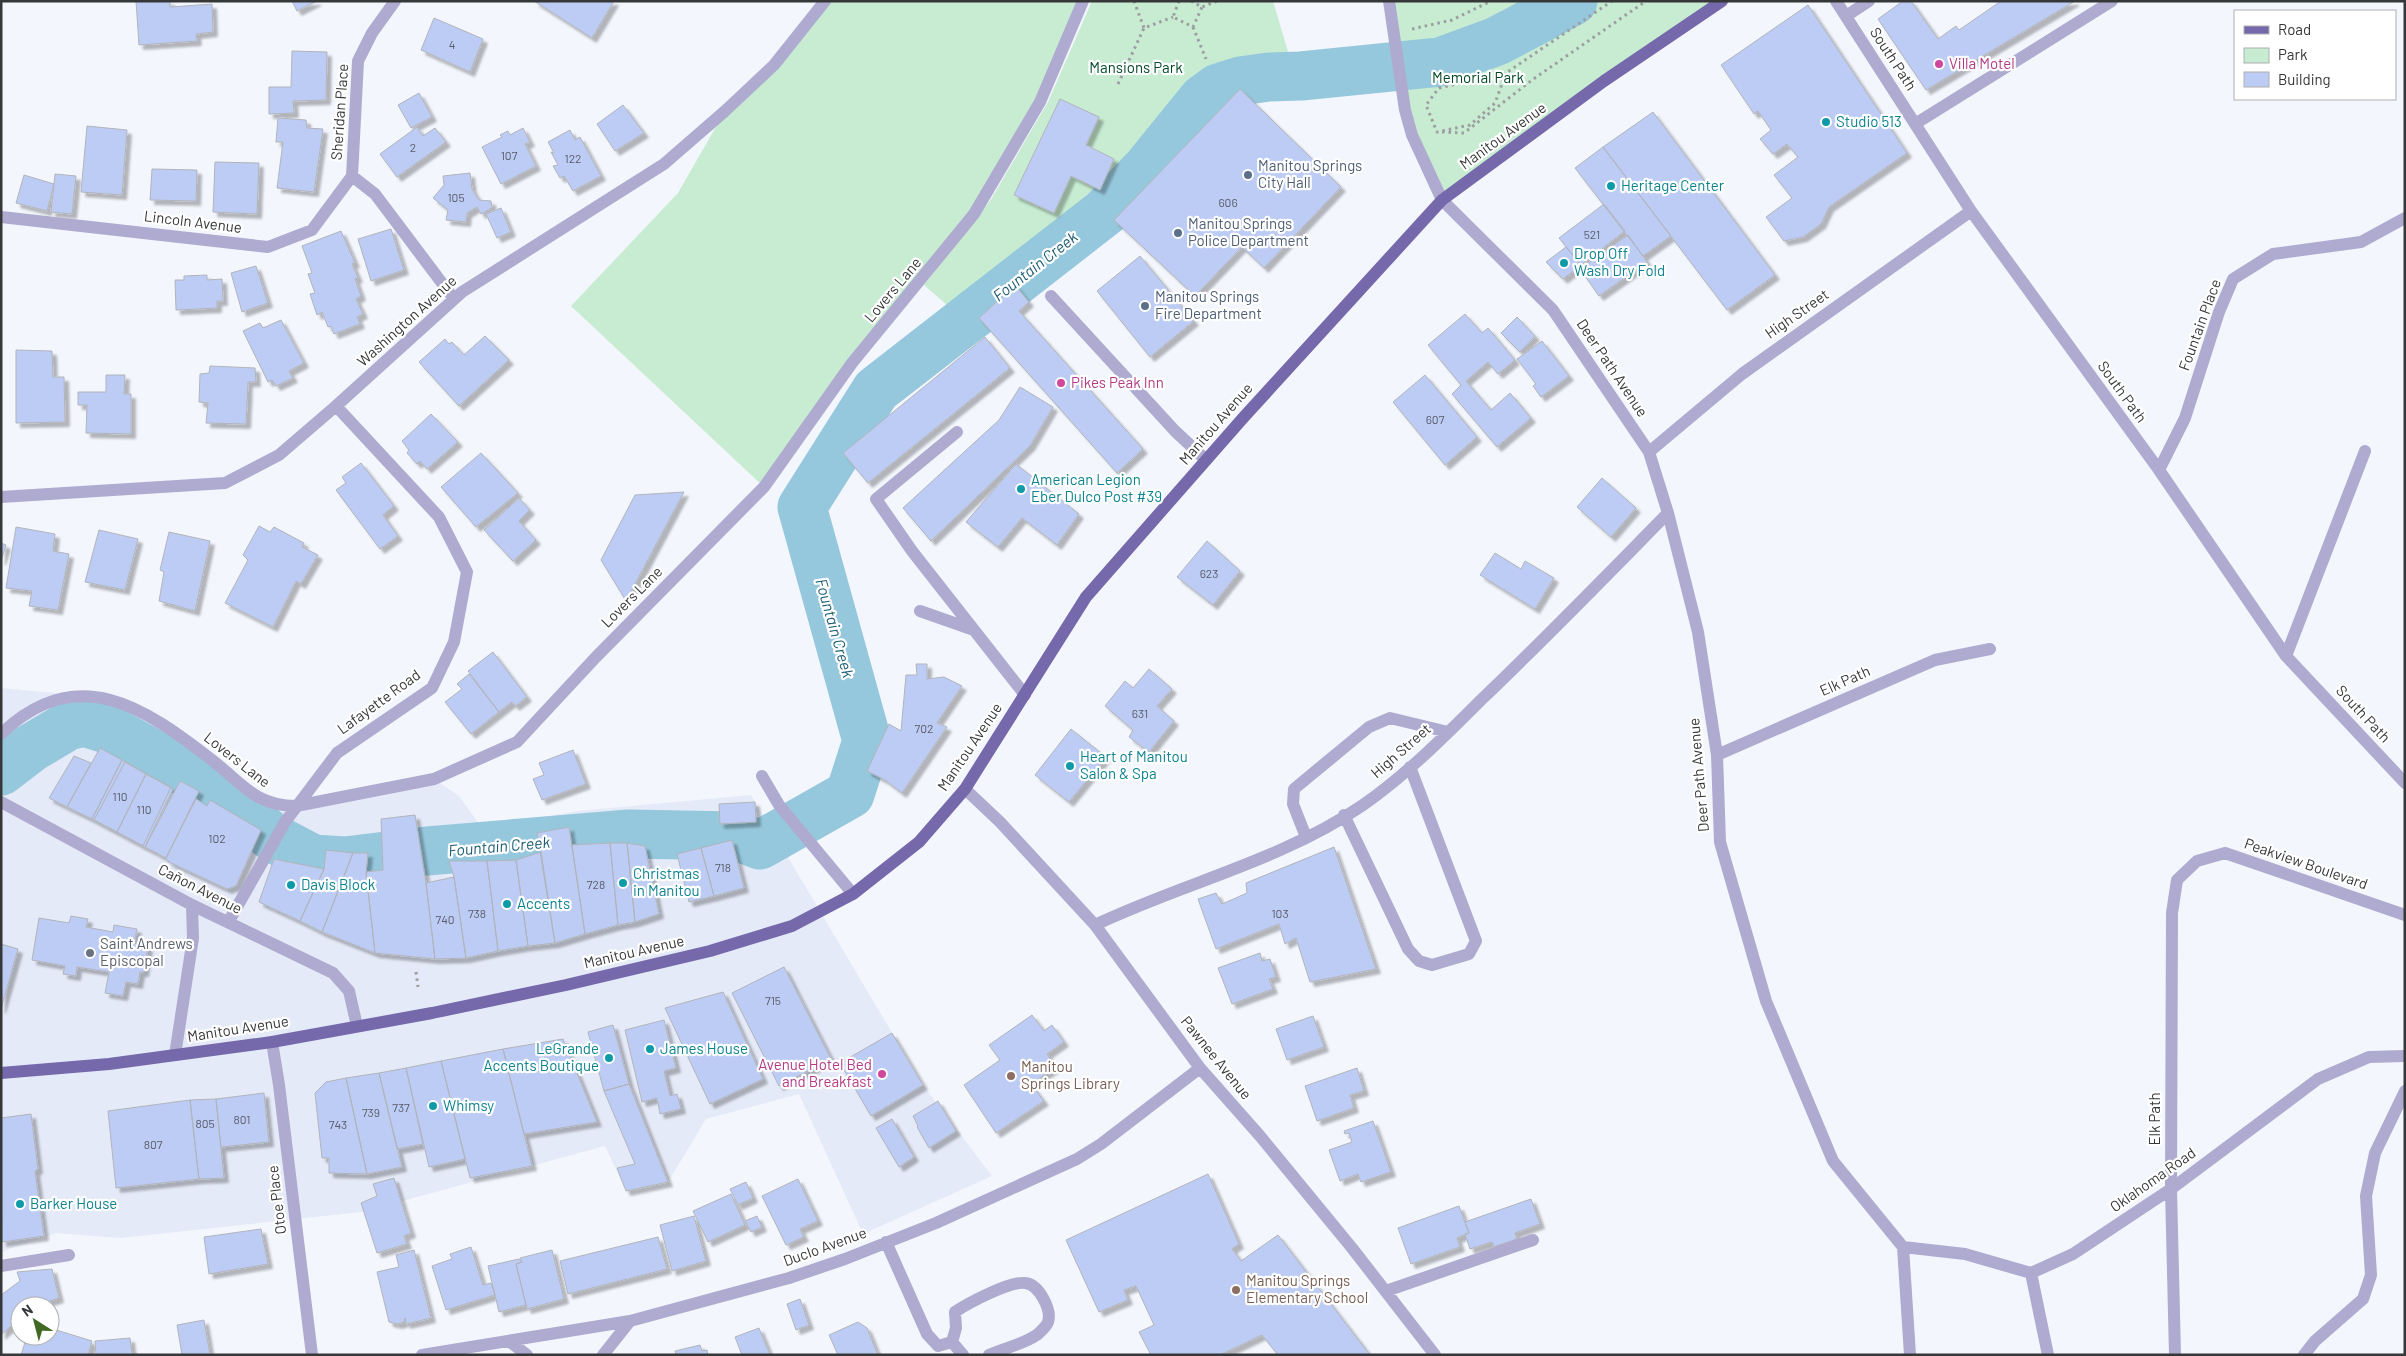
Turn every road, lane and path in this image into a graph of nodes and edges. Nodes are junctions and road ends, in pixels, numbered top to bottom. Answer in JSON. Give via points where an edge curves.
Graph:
{"nodes":[{"id":1,"x":395,"y":1,"type":"edge"},
{"id":2,"x":825,"y":1,"type":"edge"},
{"id":3,"x":1083,"y":1,"type":"edge"},
{"id":4,"x":1134,"y":1,"type":"edge"},
{"id":5,"x":1179,"y":1,"type":"edge"},
{"id":6,"x":1191,"y":1,"type":"edge"},
{"id":7,"x":1217,"y":1,"type":"edge"},
{"id":8,"x":1389,"y":1,"type":"edge"},
{"id":9,"x":1491,"y":1,"type":"edge"},
{"id":10,"x":1612,"y":1,"type":"edge"},
{"id":11,"x":1646,"y":1,"type":"edge"},
{"id":12,"x":1722,"y":1,"type":"edge"},
{"id":13,"x":1836,"y":1,"type":"edge"},
{"id":14,"x":1869,"y":1,"type":"edge"},
{"id":15,"x":2112,"y":1,"type":"edge"},
{"id":16,"x":1202,"y":7,"type":"junction"},
{"id":17,"x":1846,"y":16,"type":"junction"},
{"id":18,"x":1173,"y":17,"type":"junction"},
{"id":19,"x":1193,"y":27,"type":"junction"},
{"id":20,"x":1144,"y":28,"type":"junction"},
{"id":21,"x":1408,"y":30,"type":"dead end"},
{"id":22,"x":1206,"y":59,"type":"dead end"},
{"id":23,"x":1506,"y":73,"type":"junction"},
{"id":24,"x":1118,"y":84,"type":"dead end"},
{"id":25,"x":1915,"y":124,"type":"junction"},
{"id":26,"x":1437,"y":132,"type":"junction"},
{"id":27,"x":352,"y":176,"type":"junction"},
{"id":28,"x":1442,"y":200,"type":"junction"},
{"id":29,"x":1971,"y":210,"type":"junction"},
{"id":30,"x":1,"y":217,"type":"edge"},
{"id":31,"x":2405,"y":218,"type":"edge"},
{"id":32,"x":1051,"y":296,"type":"dead end"},
{"id":33,"x":454,"y":299,"type":"junction"},
{"id":34,"x":336,"y":406,"type":"junction"},
{"id":35,"x":956,"y":432,"type":"dead end"},
{"id":36,"x":2365,"y":451,"type":"dead end"},
{"id":37,"x":1649,"y":452,"type":"junction"},
{"id":38,"x":1206,"y":460,"type":"junction"},
{"id":39,"x":2159,"y":470,"type":"junction"},
{"id":40,"x":1,"y":497,"type":"edge"},
{"id":41,"x":1668,"y":513,"type":"junction"},
{"id":42,"x":920,"y":611,"type":"dead end"},
{"id":43,"x":974,"y":630,"type":"junction"},
{"id":44,"x":1990,"y":649,"type":"dead end"},
{"id":45,"x":2286,"y":656,"type":"junction"},
{"id":46,"x":1025,"y":695,"type":"junction"},
{"id":47,"x":1448,"y":732,"type":"junction"},
{"id":48,"x":1,"y":734,"type":"edge"},
{"id":49,"x":1717,"y":755,"type":"junction"},
{"id":50,"x":1410,"y":768,"type":"junction"},
{"id":51,"x":762,"y":776,"type":"dead end"},
{"id":52,"x":2405,"y":783,"type":"edge"},
{"id":53,"x":965,"y":789,"type":"junction"},
{"id":54,"x":3,"y":803,"type":"edge"},
{"id":55,"x":296,"y":806,"type":"junction"},
{"id":56,"x":1344,"y":816,"type":"junction"},
{"id":57,"x":1306,"y":838,"type":"junction"},
{"id":58,"x":853,"y":894,"type":"junction"},
{"id":59,"x":192,"y":905,"type":"junction"},
{"id":60,"x":2172,"y":913,"type":"joint"},
{"id":61,"x":2405,"y":915,"type":"edge"},
{"id":62,"x":229,"y":921,"type":"junction"},
{"id":63,"x":1095,"y":925,"type":"junction"},
{"id":64,"x":416,"y":972,"type":"dead end"},
{"id":65,"x":418,"y":987,"type":"dead end"},
{"id":66,"x":357,"y":1026,"type":"junction"},
{"id":67,"x":272,"y":1042,"type":"junction"},
{"id":68,"x":175,"y":1055,"type":"junction"},
{"id":69,"x":2405,"y":1056,"type":"edge"},
{"id":70,"x":1200,"y":1068,"type":"junction"},
{"id":71,"x":1,"y":1073,"type":"edge"},
{"id":72,"x":2405,"y":1091,"type":"edge"},
{"id":73,"x":2171,"y":1190,"type":"junction"},
{"id":74,"x":1533,"y":1240,"type":"dead end"},
{"id":75,"x":886,"y":1242,"type":"junction"},
{"id":76,"x":1903,"y":1247,"type":"junction"},
{"id":77,"x":69,"y":1255,"type":"dead end"},
{"id":78,"x":1,"y":1266,"type":"edge"},
{"id":79,"x":2031,"y":1273,"type":"junction"},
{"id":80,"x":1386,"y":1292,"type":"junction"},
{"id":81,"x":630,"y":1321,"type":"junction"},
{"id":82,"x":510,"y":1341,"type":"junction"},
{"id":83,"x":952,"y":1342,"type":"junction"},
{"id":84,"x":312,"y":1355,"type":"edge"},
{"id":85,"x":422,"y":1355,"type":"edge"},
{"id":86,"x":527,"y":1355,"type":"edge"},
{"id":87,"x":603,"y":1355,"type":"edge"},
{"id":88,"x":963,"y":1355,"type":"edge"},
{"id":89,"x":989,"y":1355,"type":"edge"},
{"id":90,"x":1435,"y":1355,"type":"edge"},
{"id":91,"x":1910,"y":1355,"type":"edge"},
{"id":92,"x":2048,"y":1355,"type":"edge"},
{"id":93,"x":2175,"y":1355,"type":"edge"},
{"id":94,"x":2304,"y":1355,"type":"edge"}],
"edges":[{"from":1,"to":27,"type":"street","name":"Sheridan Place","via":[[372,33],[358,62]]},
{"from":2,"to":33,"type":"street","name":"Washington Avenue","via":[[774,65],[664,164]]},
{"from":3,"to":55,"type":"street","name":"Lovers Lane","via":[[1040,102],[974,214],[852,363],[764,487],[602,650],[517,742],[434,779]]},
{"from":4,"to":20,"type":"path"},
{"from":5,"to":18,"type":"path"},
{"from":6,"to":16,"type":"path"},
{"from":7,"to":16,"type":"path"},
{"from":8,"to":28,"type":"street","via":[[1405,110],[1415,141]]},
{"from":9,"to":21,"type":"path","via":[[1452,20]]},
{"from":10,"to":23,"type":"path"},
{"from":11,"to":26,"type":"path","via":[[1532,80],[1464,133]]},
{"from":12,"to":28,"type":"main road","name":"Manitou Avenue","via":[[1604,81]]},
{"from":13,"to":17,"type":"street","name":"South Path"},
{"from":14,"to":17,"type":"street"},
{"from":15,"to":25,"type":"street"},
{"from":16,"to":19,"type":"path"},
{"from":17,"to":25,"type":"street","name":"South Path"},
{"from":18,"to":19,"type":"path"},
{"from":18,"to":20,"type":"path"},
{"from":19,"to":22,"type":"path"},
{"from":20,"to":24,"type":"path"},
{"from":23,"to":26,"type":"path","via":[[1495,103],[1470,125]]},
{"from":23,"to":26,"type":"path","via":[[1439,88],[1426,105]]},
{"from":25,"to":29,"type":"street","name":"South Path"},
{"from":27,"to":30,"type":"street","name":"Lincoln Avenue","via":[[312,230],[268,247]]},
{"from":27,"to":33,"type":"street","via":[[375,194]]},
{"from":28,"to":37,"type":"street","name":"Deer Path Avenue","via":[[1554,310]]},
{"from":28,"to":38,"type":"main road","name":"Manitou Avenue"},
{"from":29,"to":37,"type":"street","name":"High Street","via":[[1742,374]]},
{"from":29,"to":39,"type":"street","name":"South Path"},
{"from":31,"to":39,"type":"street","name":"Fountain Place","via":[[2361,242],[2274,254],[2233,279],[2185,418]]},
{"from":32,"to":38,"type":"street","via":[[1175,431]]},
{"from":33,"to":34,"type":"street","name":"Washington Avenue"},
{"from":34,"to":40,"type":"street","name":"Washington Avenue","via":[[279,455],[225,483]]},
{"from":34,"to":55,"type":"street","name":"Lafayette Road","via":[[439,517],[467,572],[454,642],[432,688],[337,753]]},
{"from":35,"to":43,"type":"street","via":[[876,499]]},
{"from":36,"to":45,"type":"street"},
{"from":37,"to":41,"type":"street","name":"Deer Path Avenue"},
{"from":38,"to":46,"type":"main road","name":"Manitou Avenue","via":[[1086,598]]},
{"from":39,"to":45,"type":"street","name":"South Path"},
{"from":41,"to":47,"type":"street","name":"High Street"},
{"from":41,"to":49,"type":"street","name":"Deer Path Avenue","via":[[1698,632]]},
{"from":42,"to":43,"type":"street"},
{"from":43,"to":46,"type":"street"},
{"from":44,"to":49,"type":"street","name":"Elk Path","via":[[1934,660]]},
{"from":45,"to":52,"type":"street","name":"South Path"},
{"from":46,"to":53,"type":"main road","name":"Manitou Avenue"},
{"from":47,"to":50,"type":"street","name":"High Street"},
{"from":47,"to":57,"type":"street","via":[[1390,718],[1369,727],[1294,790],[1293,804]]},
{"from":48,"to":55,"type":"street","name":"Lovers Lane","via":[[32,710],[51,702],[77,695],[98,698],[145,712],[260,800]]},
{"from":49,"to":76,"type":"street","name":"Deer Path Avenue","via":[[1720,842],[1766,1001],[1833,1161]]},
{"from":50,"to":56,"type":"street","name":"High Street"},
{"from":50,"to":56,"type":"street","via":[[1476,941],[1469,954],[1432,965],[1419,961],[1408,949]]},
{"from":51,"to":58,"type":"street","via":[[779,805]]},
{"from":53,"to":58,"type":"main road","name":"Manitou Avenue","via":[[919,842]]},
{"from":53,"to":63,"type":"street","name":"Pawnee Avenue"},
{"from":54,"to":59,"type":"street","name":"Cañon Avenue"},
{"from":55,"to":62,"type":"street","name":"Lafayette Road"},
{"from":56,"to":57,"type":"street","name":"High Street"},
{"from":57,"to":63,"type":"street","name":"High Street"},
{"from":58,"to":66,"type":"main road","name":"Manitou Avenue","via":[[792,926],[710,951],[432,1014]]},
{"from":59,"to":62,"type":"street","name":"Cañon Avenue"},
{"from":59,"to":68,"type":"street","via":[[192,938]]},
{"from":60,"to":61,"type":"street","name":"Peakview Boulevard","via":[[2178,880],[2198,861],[2225,853]]},
{"from":60,"to":73,"type":"street","name":"Elk Path"},
{"from":62,"to":66,"type":"street","name":"Cañon Avenue","via":[[333,973],[349,991]]},
{"from":63,"to":70,"type":"street","name":"Pawnee Avenue"},
{"from":64,"to":65,"type":"path"},
{"from":66,"to":67,"type":"main road","name":"Manitou Avenue"},
{"from":67,"to":68,"type":"main road","name":"Manitou Avenue"},
{"from":67,"to":84,"type":"street","name":"Otoe Place"},
{"from":68,"to":71,"type":"main road","name":"Manitou Avenue"},
{"from":69,"to":73,"type":"street","name":"Oklahoma Road","via":[[2369,1057],[2318,1079]]},
{"from":70,"to":75,"type":"street","name":"Duclo Avenue","via":[[1077,1160]]},
{"from":70,"to":80,"type":"street","name":"Pawnee Avenue","via":[[1260,1136]]},
{"from":72,"to":94,"type":"street","via":[[2375,1153],[2366,1196],[2371,1275],[2363,1299],[2315,1341]]},
{"from":73,"to":79,"type":"street","name":"Oklahoma Road","via":[[2073,1254]]},
{"from":73,"to":93,"type":"street","name":"Elk Path"},
{"from":74,"to":80,"type":"street"},
{"from":75,"to":81,"type":"street","name":"Duclo Avenue","via":[[789,1278]]},
{"from":75,"to":83,"type":"street","via":[[927,1334],[938,1346]]},
{"from":76,"to":79,"type":"street","via":[[1965,1254]]},
{"from":76,"to":91,"type":"street"},
{"from":77,"to":78,"type":"street"},
{"from":79,"to":92,"type":"street"},
{"from":80,"to":90,"type":"street","name":"Pawnee Avenue"},
{"from":81,"to":82,"type":"street","name":"Duclo Avenue"},
{"from":81,"to":87,"type":"street"},
{"from":82,"to":85,"type":"street","name":"Duclo Avenue"},
{"from":82,"to":86,"type":"street"},
{"from":83,"to":88,"type":"street"},
{"from":83,"to":89,"type":"street","via":[[956,1328],[955,1312],[1015,1284],[1026,1283],[1035,1287],[1049,1313],[1048,1324],[1038,1334]]}]}
